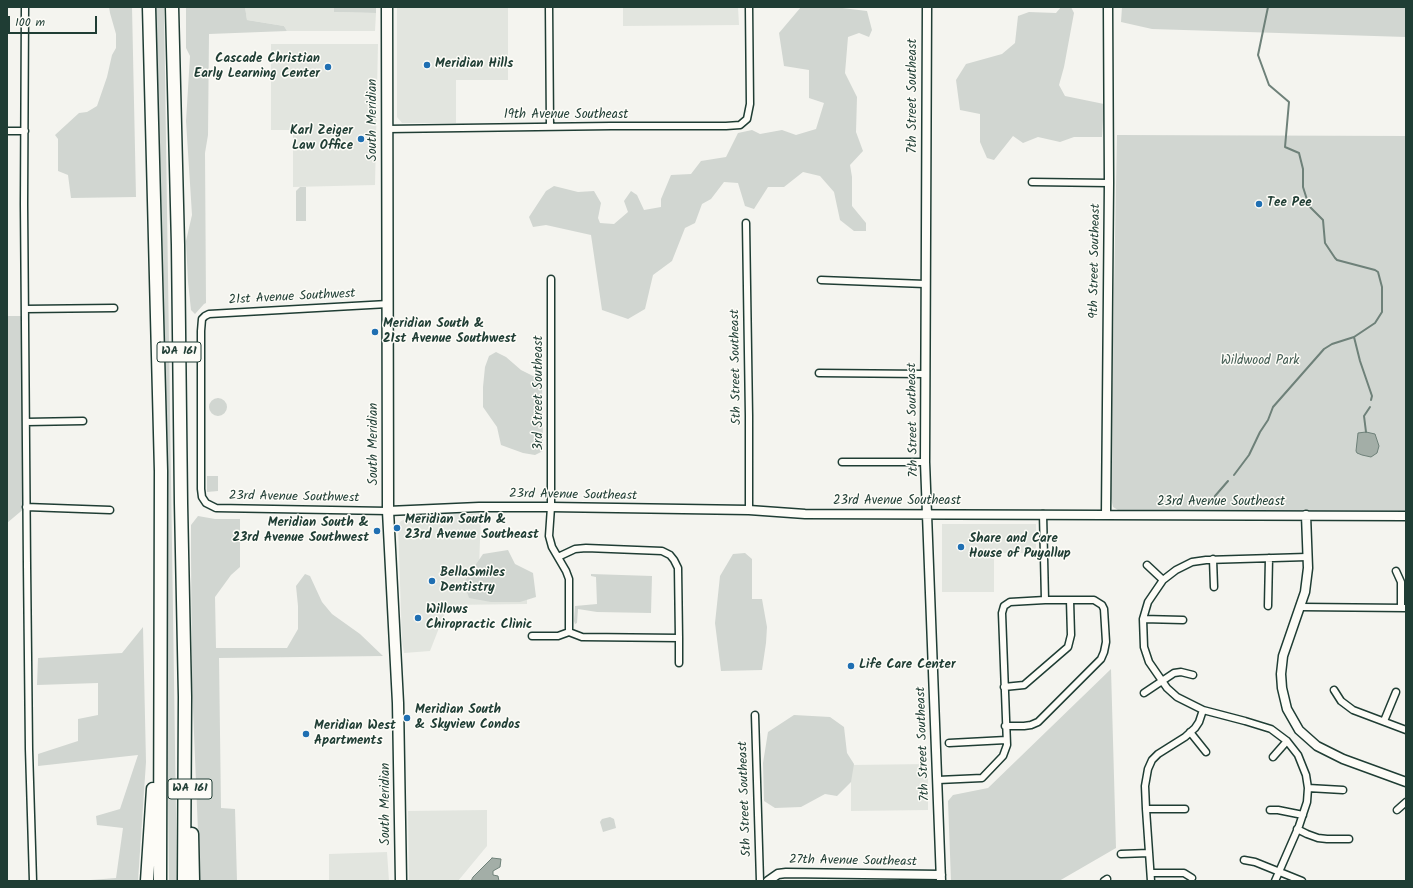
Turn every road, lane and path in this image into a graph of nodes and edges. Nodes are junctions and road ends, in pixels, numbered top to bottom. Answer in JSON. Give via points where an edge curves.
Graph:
{"nodes":[{"id":1,"x":25,"y":7,"type":"edge"},
{"id":2,"x":149,"y":7,"type":"edge"},
{"id":3,"x":172,"y":7,"type":"edge"},
{"id":4,"x":387,"y":7,"type":"edge"},
{"id":5,"x":550,"y":7,"type":"edge"},
{"id":6,"x":750,"y":7,"type":"edge"},
{"id":7,"x":927,"y":7,"type":"edge"},
{"id":8,"x":1108,"y":7,"type":"edge"},
{"id":9,"x":550,"y":126,"type":"junction"},
{"id":10,"x":387,"y":129,"type":"junction"},
{"id":11,"x":7,"y":131,"type":"edge"},
{"id":12,"x":25,"y":131,"type":"junction"},
{"id":13,"x":1032,"y":182,"type":"dead end"},
{"id":14,"x":1109,"y":183,"type":"junction"},
{"id":15,"x":746,"y":223,"type":"dead end"},
{"id":16,"x":551,"y":279,"type":"dead end"},
{"id":17,"x":821,"y":280,"type":"dead end"},
{"id":18,"x":926,"y":284,"type":"junction"},
{"id":19,"x":388,"y":304,"type":"junction"},
{"id":20,"x":114,"y":308,"type":"dead end"},
{"id":21,"x":25,"y":309,"type":"junction"},
{"id":22,"x":818,"y":373,"type":"dead end"},
{"id":23,"x":925,"y":374,"type":"junction"},
{"id":24,"x":26,"y":422,"type":"junction"},
{"id":25,"x":83,"y":422,"type":"dead end"},
{"id":26,"x":842,"y":462,"type":"dead end"},
{"id":27,"x":926,"y":462,"type":"junction"},
{"id":28,"x":203,"y":499,"type":"joint"},
{"id":29,"x":26,"y":507,"type":"junction"},
{"id":30,"x":551,"y":507,"type":"junction"},
{"id":31,"x":110,"y":510,"type":"dead end"},
{"id":32,"x":749,"y":510,"type":"junction"},
{"id":33,"x":388,"y":511,"type":"junction"},
{"id":34,"x":928,"y":514,"type":"junction"},
{"id":35,"x":1043,"y":514,"type":"junction"},
{"id":36,"x":1106,"y":515,"type":"junction"},
{"id":37,"x":1306,"y":516,"type":"junction"},
{"id":38,"x":1406,"y":516,"type":"edge"},
{"id":39,"x":558,"y":557,"type":"junction"},
{"id":40,"x":1308,"y":557,"type":"junction"},
{"id":41,"x":1269,"y":558,"type":"junction"},
{"id":42,"x":1213,"y":559,"type":"junction"},
{"id":43,"x":1147,"y":565,"type":"dead end"},
{"id":44,"x":1396,"y":571,"type":"dead end"},
{"id":45,"x":1163,"y":580,"type":"junction"},
{"id":46,"x":1214,"y":587,"type":"dead end"},
{"id":47,"x":1045,"y":600,"type":"junction"},
{"id":48,"x":1070,"y":600,"type":"junction"},
{"id":49,"x":1268,"y":606,"type":"dead end"},
{"id":50,"x":1300,"y":607,"type":"junction"},
{"id":51,"x":1403,"y":608,"type":"edge"},
{"id":52,"x":1143,"y":619,"type":"junction"},
{"id":53,"x":1183,"y":620,"type":"dead end"},
{"id":54,"x":569,"y":632,"type":"junction"},
{"id":55,"x":532,"y":636,"type":"dead end"},
{"id":56,"x":679,"y":638,"type":"junction"},
{"id":57,"x":679,"y":663,"type":"dead end"},
{"id":58,"x":1193,"y":675,"type":"dead end"},
{"id":59,"x":1161,"y":681,"type":"junction"},
{"id":60,"x":1004,"y":687,"type":"junction"},
{"id":61,"x":1334,"y":690,"type":"dead end"},
{"id":62,"x":1396,"y":692,"type":"dead end"},
{"id":63,"x":1144,"y":693,"type":"dead end"},
{"id":64,"x":185,"y":697,"type":"junction"},
{"id":65,"x":161,"y":698,"type":"junction"},
{"id":66,"x":1203,"y":710,"type":"junction"},
{"id":67,"x":755,"y":715,"type":"dead end"},
{"id":68,"x":1384,"y":721,"type":"junction"},
{"id":69,"x":1005,"y":726,"type":"junction"},
{"id":70,"x":1406,"y":730,"type":"edge"},
{"id":71,"x":1190,"y":732,"type":"junction"},
{"id":72,"x":1006,"y":740,"type":"junction"},
{"id":73,"x":1287,"y":741,"type":"junction"},
{"id":74,"x":949,"y":743,"type":"dead end"},
{"id":75,"x":1206,"y":752,"type":"dead end"},
{"id":76,"x":1273,"y":758,"type":"dead end"},
{"id":77,"x":938,"y":780,"type":"junction"},
{"id":78,"x":1406,"y":782,"type":"edge"},
{"id":79,"x":1308,"y":788,"type":"junction"},
{"id":80,"x":1343,"y":790,"type":"dead end"},
{"id":81,"x":1406,"y":802,"type":"edge"},
{"id":82,"x":1146,"y":809,"type":"junction"},
{"id":83,"x":1185,"y":809,"type":"dead end"},
{"id":84,"x":1270,"y":810,"type":"dead end"},
{"id":85,"x":1397,"y":810,"type":"dead end"},
{"id":86,"x":1303,"y":815,"type":"junction"},
{"id":87,"x":1297,"y":829,"type":"junction"},
{"id":88,"x":1349,"y":838,"type":"dead end"},
{"id":89,"x":1149,"y":853,"type":"junction"},
{"id":90,"x":1121,"y":854,"type":"dead end"},
{"id":91,"x":1244,"y":860,"type":"dead end"},
{"id":92,"x":1279,"y":872,"type":"junction"},
{"id":93,"x":1151,"y":873,"type":"junction"},
{"id":94,"x":941,"y":878,"type":"edge"},
{"id":95,"x":1192,"y":878,"type":"dead end"},
{"id":96,"x":33,"y":881,"type":"edge"},
{"id":97,"x":147,"y":881,"type":"edge"},
{"id":98,"x":160,"y":881,"type":"edge"},
{"id":99,"x":184,"y":881,"type":"edge"},
{"id":100,"x":193,"y":881,"type":"edge"},
{"id":101,"x":401,"y":881,"type":"edge"},
{"id":102,"x":760,"y":881,"type":"edge"},
{"id":103,"x":768,"y":881,"type":"edge"},
{"id":104,"x":1151,"y":881,"type":"edge"},
{"id":105,"x":1274,"y":881,"type":"edge"},
{"id":106,"x":1302,"y":881,"type":"edge"}],
"edges":[{"from":1,"to":12,"type":"street"},
{"from":2,"to":65,"type":"highway","number":"WA 161","via":[[160,471]]},
{"from":3,"to":64,"type":"highway","number":"WA 161"},
{"from":4,"to":10,"type":"main road","name":"South Meridian"},
{"from":5,"to":9,"type":"street"},
{"from":6,"to":9,"type":"street","name":"19th Avenue Southeast","via":[[750,104],[748,116],[740,125]]},
{"from":7,"to":18,"type":"street","name":"7th Street Southeast"},
{"from":8,"to":14,"type":"street","name":"9th Street Southeast"},
{"from":9,"to":10,"type":"street","name":"19th Avenue Southeast"},
{"from":10,"to":19,"type":"main road","name":"South Meridian"},
{"from":11,"to":12,"type":"street"},
{"from":12,"to":21,"type":"street"},
{"from":13,"to":14,"type":"street"},
{"from":14,"to":36,"type":"street","name":"9th Street Southeast"},
{"from":15,"to":32,"type":"street","name":"5th Street Southeast"},
{"from":16,"to":30,"type":"street","name":"3rd Street Southeast"},
{"from":17,"to":18,"type":"street"},
{"from":18,"to":23,"type":"street","name":"7th Street Southeast"},
{"from":19,"to":28,"type":"street","name":"21st Avenue Southwest","via":[[205,316],[201,321]]},
{"from":19,"to":33,"type":"main road","name":"South Meridian"},
{"from":20,"to":21,"type":"street"},
{"from":21,"to":24,"type":"street"},
{"from":22,"to":23,"type":"street"},
{"from":23,"to":27,"type":"street","name":"7th Street Southeast"},
{"from":24,"to":25,"type":"street"},
{"from":24,"to":29,"type":"street"},
{"from":26,"to":27,"type":"street"},
{"from":27,"to":34,"type":"street","name":"7th Street Southeast"},
{"from":28,"to":33,"type":"street","name":"23rd Avenue Southwest","via":[[208,505],[216,508]]},
{"from":29,"to":31,"type":"street"},
{"from":29,"to":96,"type":"street"},
{"from":30,"to":32,"type":"street","name":"23rd Avenue Southeast"},
{"from":30,"to":33,"type":"street","name":"23rd Avenue Southeast"},
{"from":30,"to":39,"type":"street","name":"3rd Street Southeast","via":[[550,541]]},
{"from":32,"to":34,"type":"street","name":"23rd Avenue Southeast","via":[[805,514]]},
{"from":33,"to":101,"type":"main road","name":"South Meridian","via":[[398,711]]},
{"from":34,"to":35,"type":"street","name":"23rd Avenue Southeast"},
{"from":34,"to":77,"type":"street","name":"7th Street Southeast"},
{"from":35,"to":36,"type":"street","name":"23rd Avenue Southeast"},
{"from":35,"to":47,"type":"street"},
{"from":36,"to":37,"type":"street","name":"23rd Avenue Southeast"},
{"from":37,"to":38,"type":"street","name":"23rd Avenue Southeast"},
{"from":37,"to":40,"type":"street"},
{"from":39,"to":54,"type":"street","name":"3rd Street Southeast","via":[[569,579]]},
{"from":39,"to":56,"type":"street","via":[[575,549],[586,548],[662,551],[670,555],[678,568]]},
{"from":40,"to":41,"type":"street"},
{"from":40,"to":50,"type":"street"},
{"from":41,"to":42,"type":"street"},
{"from":41,"to":49,"type":"street"},
{"from":42,"to":45,"type":"street","via":[[1198,560]]},
{"from":42,"to":46,"type":"street"},
{"from":43,"to":45,"type":"street"},
{"from":44,"to":51,"type":"street","via":[[1401,582]]},
{"from":45,"to":52,"type":"street","via":[[1148,602]]},
{"from":47,"to":48,"type":"street"},
{"from":47,"to":60,"type":"street","via":[[1010,602],[1004,606]]},
{"from":48,"to":60,"type":"street","via":[[1071,635],[1068,647],[1024,685]]},
{"from":48,"to":69,"type":"street","via":[[1094,600],[1102,605],[1106,642],[1101,659],[1038,722],[1024,726]]},
{"from":50,"to":51,"type":"street"},
{"from":50,"to":78,"type":"street","via":[[1283,656],[1280,674],[1287,709],[1295,725],[1326,751]]},
{"from":52,"to":53,"type":"street"},
{"from":52,"to":59,"type":"street","via":[[1146,654]]},
{"from":54,"to":55,"type":"street","via":[[558,636]]},
{"from":54,"to":56,"type":"street","via":[[582,637]]},
{"from":56,"to":57,"type":"street"},
{"from":58,"to":59,"type":"street","via":[[1177,672]]},
{"from":59,"to":63,"type":"street"},
{"from":59,"to":66,"type":"street","via":[[1177,697]]},
{"from":60,"to":69,"type":"street"},
{"from":61,"to":68,"type":"street","via":[[1341,701],[1353,710]]},
{"from":62,"to":68,"type":"street"},
{"from":64,"to":99,"type":"highway"},
{"from":64,"to":100,"type":"highway","number":"WA 161"},
{"from":65,"to":97,"type":"highway","number":"WA 161"},
{"from":65,"to":98,"type":"highway"},
{"from":66,"to":71,"type":"street","via":[[1199,722]]},
{"from":66,"to":73,"type":"street","via":[[1261,725]]},
{"from":67,"to":102,"type":"street","name":"5th Street Southeast"},
{"from":68,"to":70,"type":"street"},
{"from":69,"to":72,"type":"street"},
{"from":71,"to":75,"type":"street"},
{"from":71,"to":82,"type":"street","via":[[1158,754],[1149,764],[1145,786]]},
{"from":72,"to":74,"type":"street"},
{"from":72,"to":77,"type":"street","via":[[1003,756],[982,778]]},
{"from":73,"to":76,"type":"street"},
{"from":73,"to":79,"type":"street","via":[[1302,762]]},
{"from":77,"to":94,"type":"street","name":"7th Street Southeast"},
{"from":79,"to":80,"type":"street"},
{"from":79,"to":86,"type":"street"},
{"from":81,"to":85,"type":"street"},
{"from":82,"to":83,"type":"street"},
{"from":82,"to":89,"type":"street"},
{"from":84,"to":86,"type":"street"},
{"from":86,"to":87,"type":"street"},
{"from":87,"to":88,"type":"street","via":[[1318,838]]},
{"from":87,"to":92,"type":"street"},
{"from":89,"to":90,"type":"street"},
{"from":89,"to":93,"type":"street"},
{"from":91,"to":92,"type":"street"},
{"from":92,"to":105,"type":"street"},
{"from":92,"to":106,"type":"street"},
{"from":93,"to":95,"type":"street","via":[[1184,873]]},
{"from":93,"to":104,"type":"street"},
{"from":94,"to":103,"type":"street","name":"27th Avenue Southeast","via":[[786,873],[778,874]]}]}
